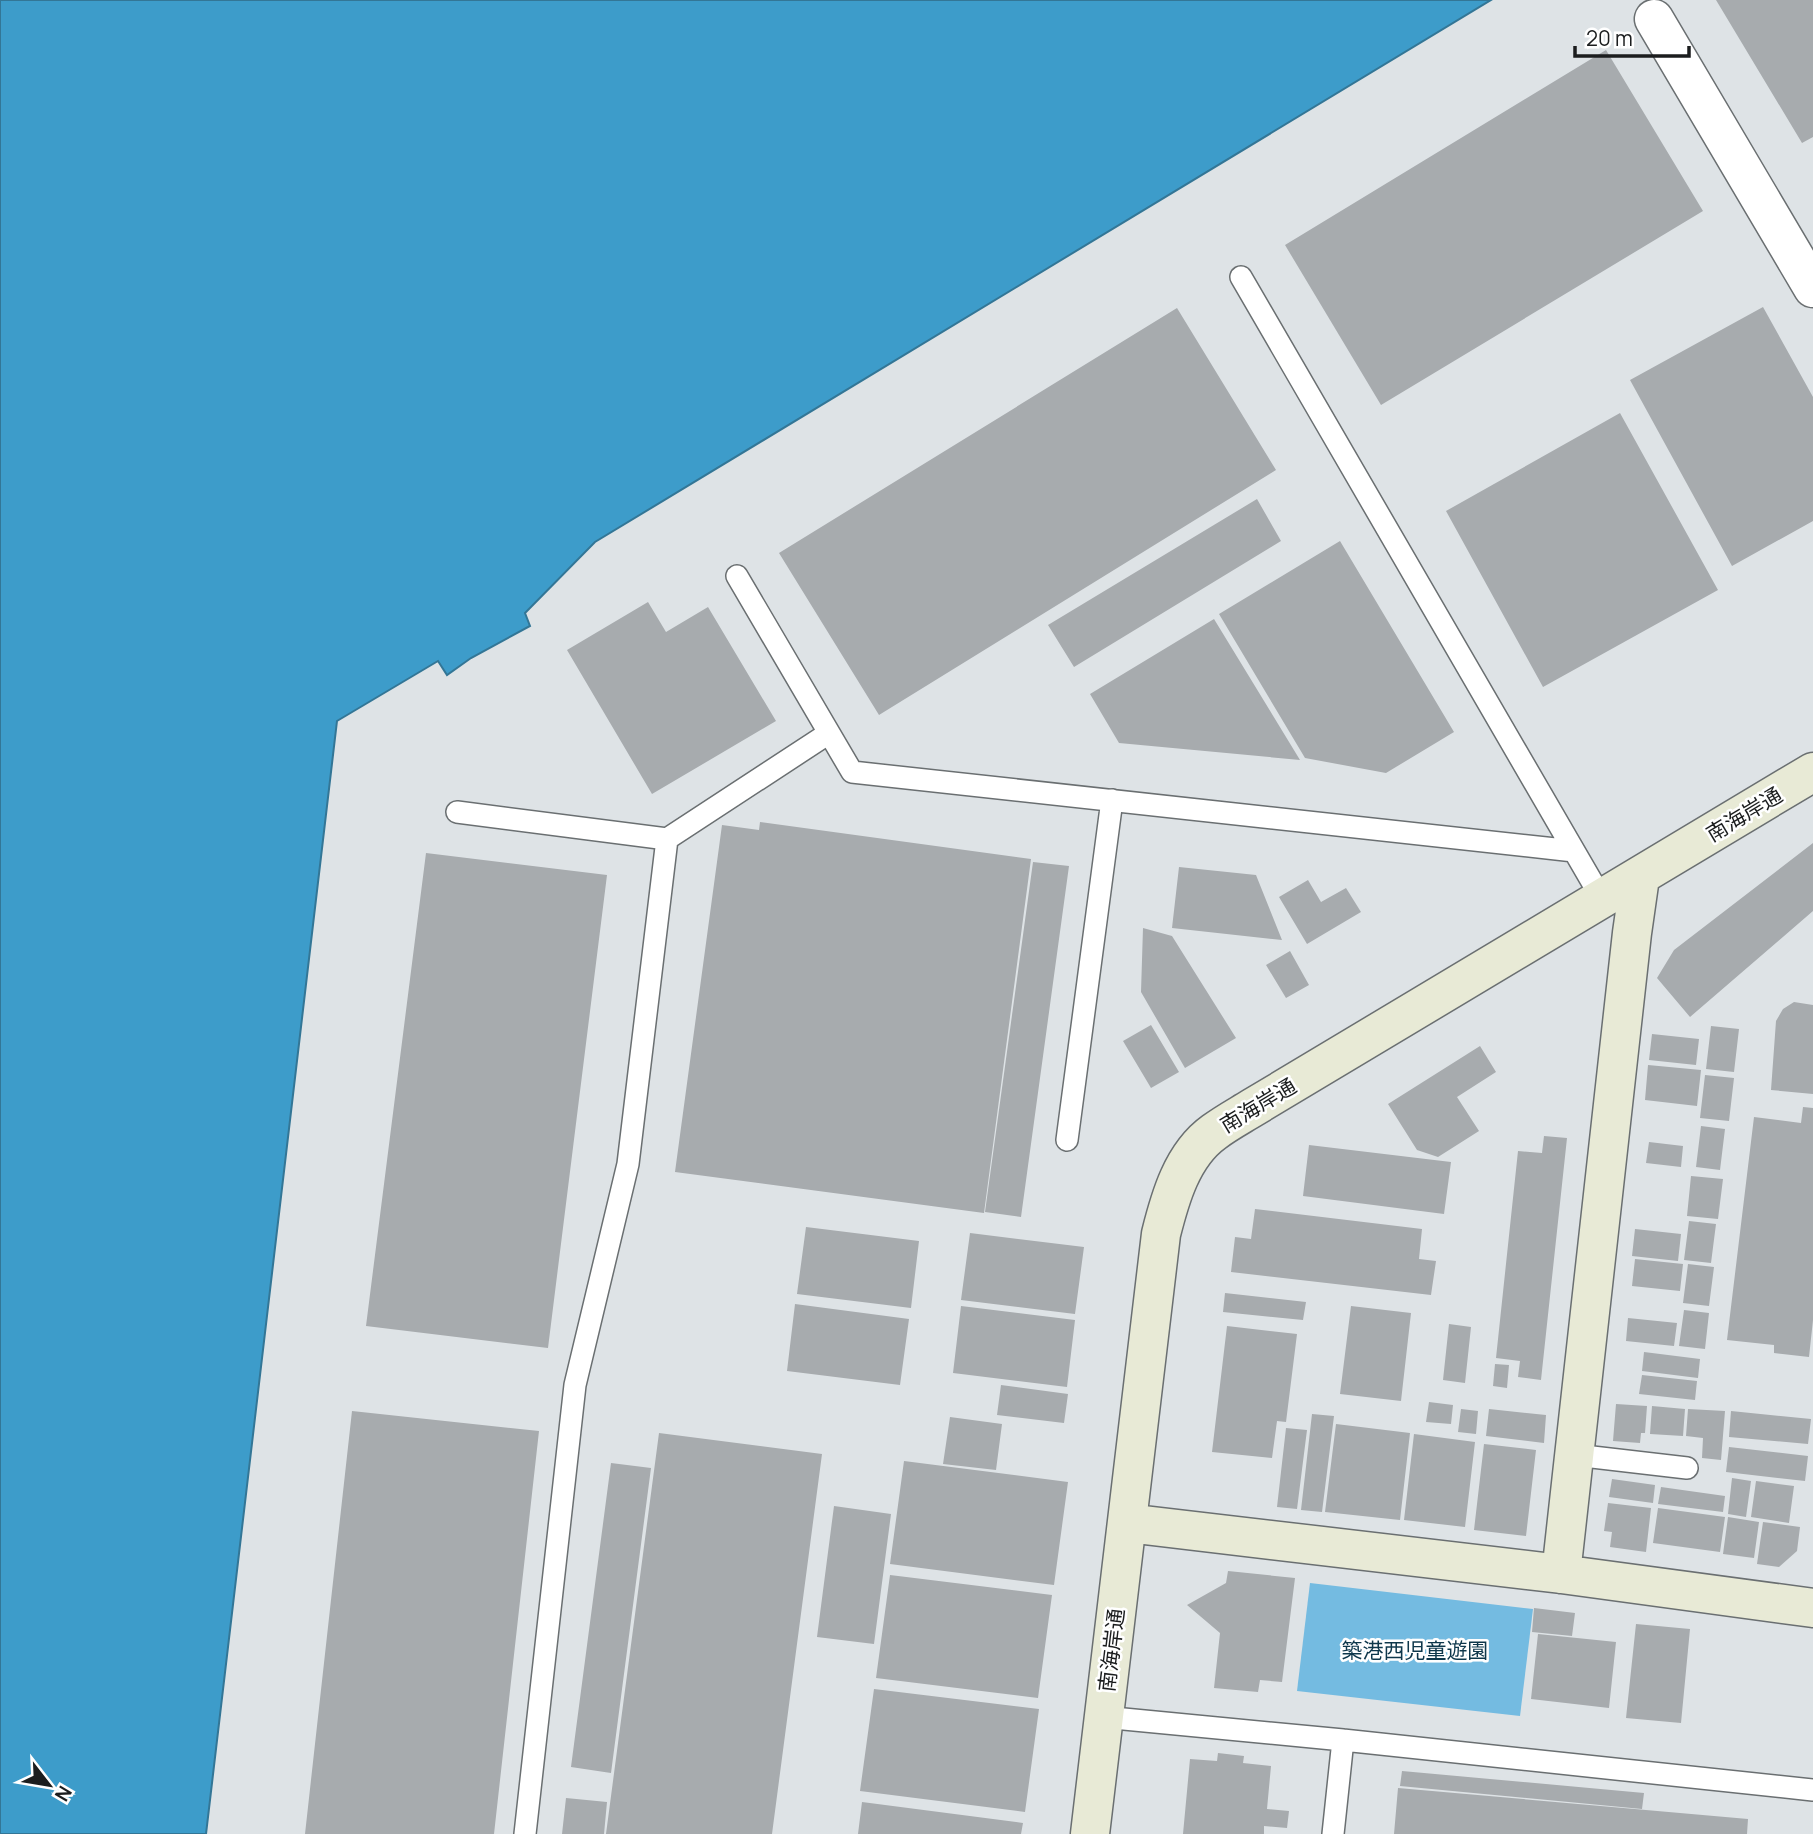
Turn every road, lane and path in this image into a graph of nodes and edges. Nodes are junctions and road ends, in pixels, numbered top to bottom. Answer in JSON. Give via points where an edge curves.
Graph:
{"nodes":[{"id":1,"x":1654,"y":19,"type":"dead end"},
{"id":2,"x":1241,"y":277,"type":"dead end"},
{"id":3,"x":1813,"y":288,"type":"edge"},
{"id":4,"x":737,"y":576,"type":"dead end"},
{"id":5,"x":829,"y":733,"type":"junction"},
{"id":6,"x":1813,"y":772,"type":"edge"},
{"id":7,"x":1112,"y":800,"type":"junction"},
{"id":8,"x":457,"y":812,"type":"dead end"},
{"id":9,"x":667,"y":839,"type":"junction"},
{"id":10,"x":1574,"y":851,"type":"junction"},
{"id":11,"x":1640,"y":877,"type":"junction"},
{"id":12,"x":1602,"y":899,"type":"junction"},
{"id":13,"x":1067,"y":1140,"type":"dead end"},
{"id":14,"x":1575,"y":1455,"type":"junction"},
{"id":15,"x":1686,"y":1468,"type":"dead end"},
{"id":16,"x":1127,"y":1523,"type":"junction"},
{"id":17,"x":1562,"y":1574,"type":"junction"},
{"id":18,"x":1813,"y":1608,"type":"edge"},
{"id":19,"x":1103,"y":1717,"type":"junction"},
{"id":20,"x":1343,"y":1740,"type":"junction"},
{"id":21,"x":1813,"y":1790,"type":"edge"},
{"id":22,"x":526,"y":1834,"type":"edge"},
{"id":23,"x":1090,"y":1834,"type":"edge"},
{"id":24,"x":1333,"y":1834,"type":"edge"}],
"edges":[{"from":1,"to":3,"type":"street"},
{"from":2,"to":10,"type":"lane"},
{"from":4,"to":5,"type":"lane"},
{"from":5,"to":7,"type":"lane","via":[[852,772]]},
{"from":5,"to":9,"type":"lane"},
{"from":6,"to":11,"type":"street","name":"南海岸通"},
{"from":7,"to":10,"type":"lane"},
{"from":7,"to":13,"type":"lane"},
{"from":8,"to":9,"type":"lane"},
{"from":9,"to":22,"type":"lane","via":[[628,1164],[575,1385]]},
{"from":10,"to":12,"type":"lane"},
{"from":11,"to":12,"type":"street","name":"南海岸通"},
{"from":11,"to":14,"type":"street"},
{"from":12,"to":16,"type":"street","name":"南海岸通","via":[[1212,1133],[1189,1160],[1171,1197],[1161,1234]]},
{"from":14,"to":15,"type":"lane"},
{"from":14,"to":17,"type":"street"},
{"from":16,"to":17,"type":"street"},
{"from":16,"to":19,"type":"street","name":"南海岸通"},
{"from":17,"to":18,"type":"street"},
{"from":19,"to":20,"type":"lane"},
{"from":19,"to":23,"type":"street","name":"南海岸通"},
{"from":20,"to":21,"type":"lane"},
{"from":20,"to":24,"type":"lane"}]}
